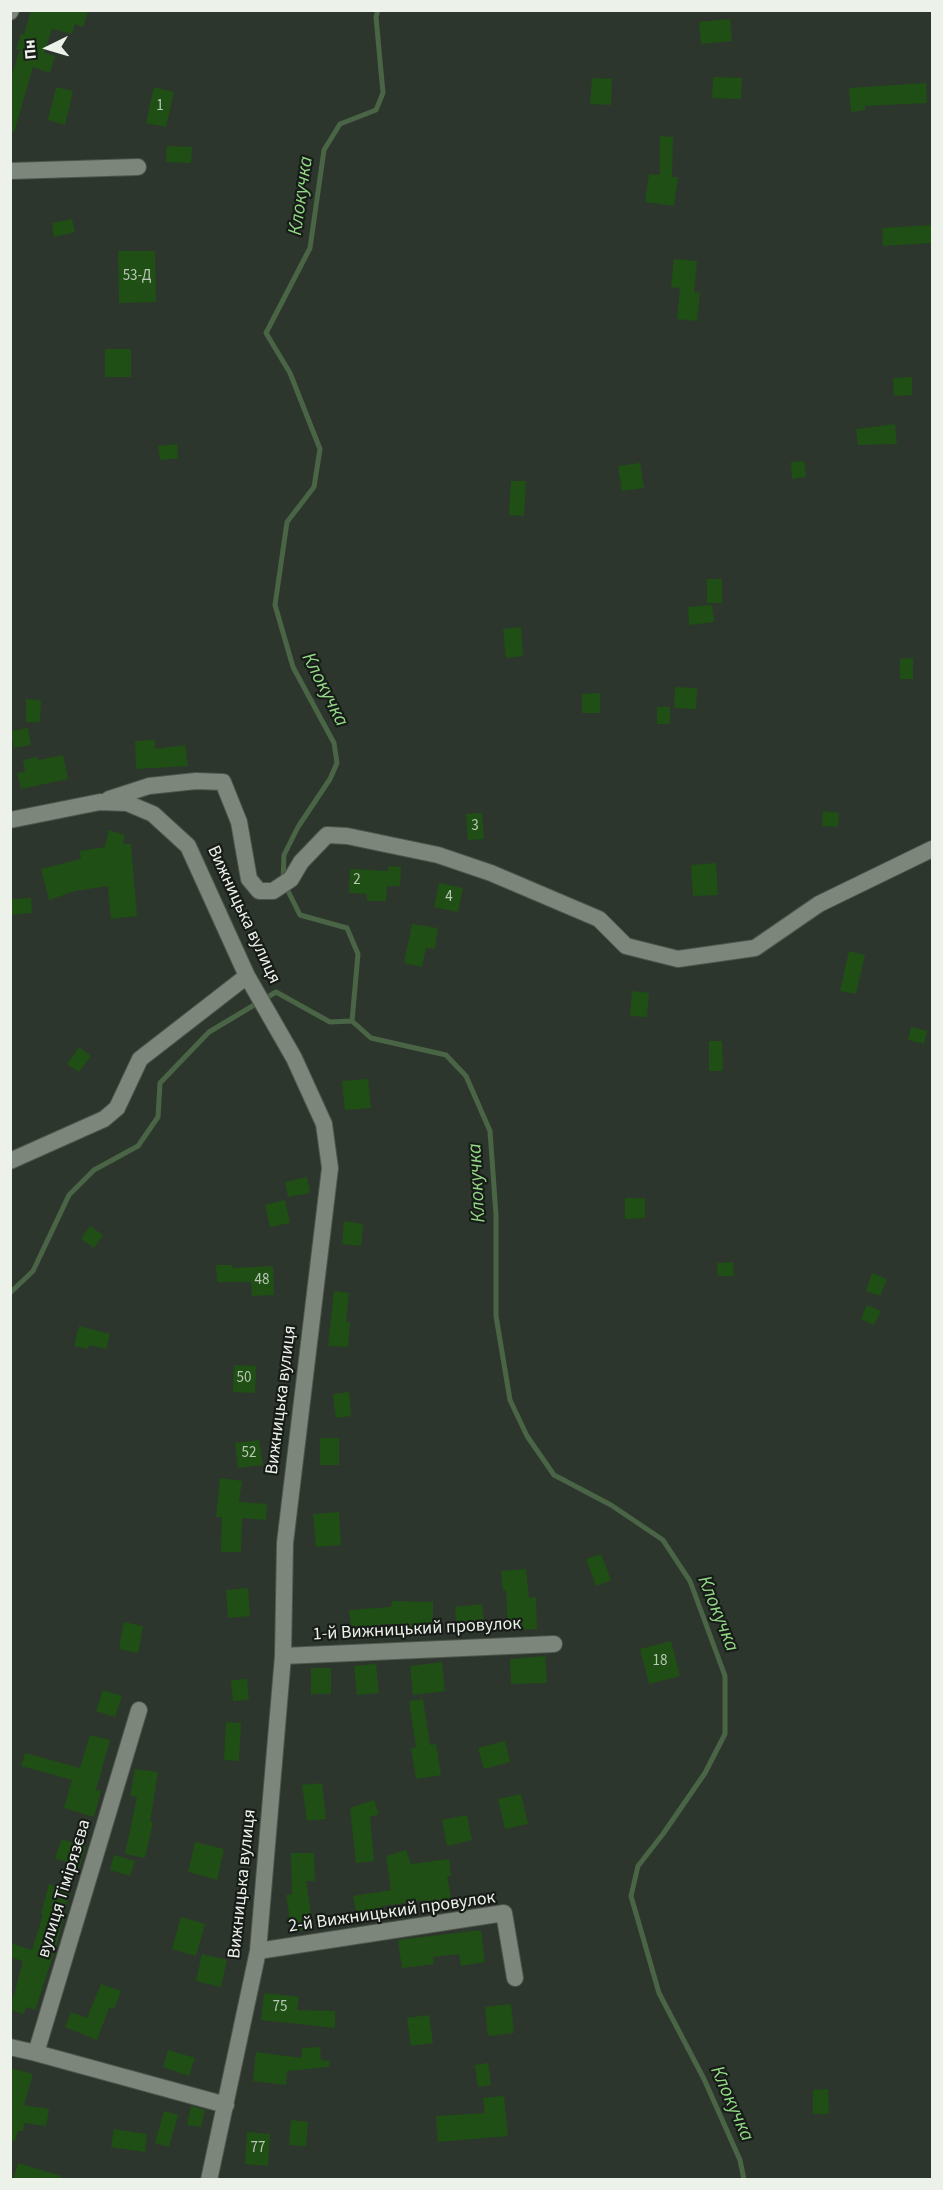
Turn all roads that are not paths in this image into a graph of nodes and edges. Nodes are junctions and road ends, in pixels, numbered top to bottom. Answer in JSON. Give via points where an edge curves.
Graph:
{"nodes":[{"id":1,"x":138,"y":167,"type":"dead end"},
{"id":2,"x":10,"y":171,"type":"edge"},
{"id":3,"x":100,"y":802,"type":"junction"},
{"id":4,"x":10,"y":820,"type":"edge"},
{"id":5,"x":933,"y":849,"type":"edge"},
{"id":6,"x":250,"y":981,"type":"junction"},
{"id":7,"x":10,"y":1161,"type":"edge"},
{"id":8,"x":554,"y":1644,"type":"dead end"},
{"id":9,"x":283,"y":1656,"type":"junction"},
{"id":10,"x":139,"y":1710,"type":"dead end"},
{"id":11,"x":258,"y":1951,"type":"junction"},
{"id":12,"x":516,"y":1978,"type":"dead end"},
{"id":13,"x":10,"y":2047,"type":"edge"},
{"id":14,"x":36,"y":2053,"type":"junction"},
{"id":15,"x":226,"y":2105,"type":"junction"},
{"id":16,"x":209,"y":2180,"type":"edge"}],
"edges":[{"from":1,"to":2,"type":"street"},
{"from":3,"to":4,"type":"street","name":"Вижницька вулиця"},
{"from":3,"to":5,"type":"street","via":[[149,786],[222,782],[239,822],[249,879],[259,891],[273,891],[291,879],[300,862],[327,835],[347,836],[438,855],[491,873],[599,919],[626,946],[678,959],[755,948],[819,904]]},
{"from":3,"to":6,"type":"street","name":"Вижницька вулиця","via":[[127,803],[153,814],[188,846]]},
{"from":6,"to":7,"type":"street","via":[[140,1059],[117,1108],[104,1119]]},
{"from":6,"to":9,"type":"street","name":"Вижницька вулиця","via":[[294,1058],[324,1124],[330,1168],[285,1543]]},
{"from":8,"to":9,"type":"street","name":"1-й Вижницький провулок"},
{"from":9,"to":11,"type":"street","name":"Вижницька вулиця"},
{"from":10,"to":14,"type":"street","name":"вулиця Тімірязєва"},
{"from":11,"to":12,"type":"street","name":"2-й Вижницький провулок","via":[[504,1913]]},
{"from":11,"to":15,"type":"street","name":"Вижницька вулиця"},
{"from":13,"to":14,"type":"street"},
{"from":14,"to":15,"type":"street"},
{"from":15,"to":16,"type":"street","name":"Вижницька вулиця"}]}
